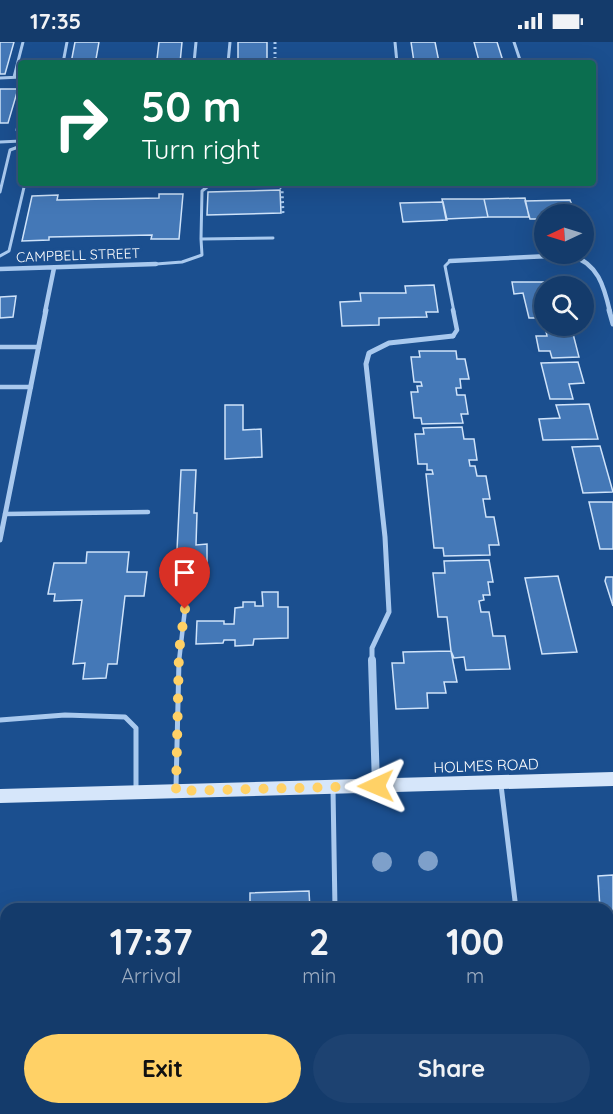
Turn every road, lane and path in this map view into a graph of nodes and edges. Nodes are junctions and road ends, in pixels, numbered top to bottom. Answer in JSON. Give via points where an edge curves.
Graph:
{"nodes":[{"id":1,"x":23,"y":42,"type":"edge"},
{"id":2,"x":67,"y":42,"type":"edge"},
{"id":3,"x":196,"y":42,"type":"edge"},
{"id":4,"x":230,"y":42,"type":"edge"},
{"id":5,"x":275,"y":42,"type":"edge"},
{"id":6,"x":395,"y":42,"type":"edge"},
{"id":7,"x":514,"y":42,"type":"edge"},
{"id":8,"x":18,"y":60,"type":"edge"},
{"id":9,"x":64,"y":60,"type":"edge"},
{"id":10,"x":194,"y":60,"type":"edge"},
{"id":11,"x":228,"y":60,"type":"edge"},
{"id":12,"x":275,"y":60,"type":"edge"},
{"id":13,"x":397,"y":60,"type":"edge"},
{"id":14,"x":519,"y":60,"type":"edge"},
{"id":15,"x":18,"y":61,"type":"edge"},
{"id":16,"x":14,"y":77,"type":"junction"},
{"id":17,"x":18,"y":77,"type":"edge"},
{"id":18,"x":0,"y":78,"type":"edge"},
{"id":19,"x":18,"y":141,"type":"edge"},
{"id":20,"x":0,"y":142,"type":"edge"},
{"id":21,"x":18,"y":147,"type":"edge"},
{"id":22,"x":2,"y":178,"type":"edge"},
{"id":23,"x":24,"y":186,"type":"edge"},
{"id":24,"x":208,"y":186,"type":"edge"},
{"id":25,"x":280,"y":186,"type":"edge"},
{"id":26,"x":0,"y":192,"type":"edge"},
{"id":27,"x":283,"y":215,"type":"dead end"},
{"id":28,"x":273,"y":238,"type":"dead end"},
{"id":29,"x":201,"y":239,"type":"junction"},
{"id":30,"x":0,"y":256,"type":"edge"},
{"id":31,"x":450,"y":261,"type":"joint"},
{"id":32,"x":156,"y":264,"type":"joint"},
{"id":33,"x":54,"y":268,"type":"junction"},
{"id":34,"x":0,"y":269,"type":"edge"},
{"id":35,"x":613,"y":324,"type":"edge"},
{"id":36,"x":453,"y":336,"type":"joint"},
{"id":37,"x":39,"y":346,"type":"junction"},
{"id":38,"x":0,"y":347,"type":"edge"},
{"id":39,"x":0,"y":387,"type":"edge"},
{"id":40,"x":31,"y":387,"type":"junction"},
{"id":41,"x":148,"y":512,"type":"dead end"},
{"id":42,"x":5,"y":514,"type":"junction"},
{"id":43,"x":0,"y":540,"type":"edge"},
{"id":44,"x":185,"y":609,"type":"dead end"},
{"id":45,"x":0,"y":720,"type":"edge"},
{"id":46,"x":613,"y":779,"type":"edge"},
{"id":47,"x":500,"y":782,"type":"junction"},
{"id":48,"x":376,"y":786,"type":"junction"},
{"id":49,"x":333,"y":787,"type":"junction"},
{"id":50,"x":176,"y":791,"type":"junction"},
{"id":51,"x":136,"y":792,"type":"junction"},
{"id":52,"x":0,"y":796,"type":"edge"},
{"id":53,"x":335,"y":903,"type":"edge"},
{"id":54,"x":515,"y":903,"type":"edge"}],
"edges":[{"from":1,"to":8,"type":"lane"},
{"from":2,"to":9,"type":"lane"},
{"from":3,"to":10,"type":"lane"},
{"from":4,"to":11,"type":"lane"},
{"from":5,"to":12,"type":"path"},
{"from":6,"to":13,"type":"lane"},
{"from":7,"to":14,"type":"lane"},
{"from":15,"to":16,"type":"lane"},
{"from":16,"to":17,"type":"lane"},
{"from":16,"to":18,"type":"lane"},
{"from":19,"to":20,"type":"lane"},
{"from":21,"to":22,"type":"lane","via":[[10,150]]},
{"from":22,"to":26,"type":"lane"},
{"from":23,"to":30,"type":"lane","via":[[9,251]]},
{"from":24,"to":29,"type":"lane","via":[[202,191]]},
{"from":25,"to":27,"type":"path"},
{"from":28,"to":29,"type":"lane"},
{"from":29,"to":32,"type":"lane","via":[[202,255],[182,262]]},
{"from":31,"to":35,"type":"street","via":[[570,255],[587,259],[597,271]]},
{"from":31,"to":36,"type":"lane","via":[[445,266],[457,330]]},
{"from":32,"to":33,"type":"street","name":"CAMPBELL STREET"},
{"from":33,"to":34,"type":"street","name":"CAMPBELL STREET"},
{"from":33,"to":37,"type":"street"},
{"from":36,"to":48,"type":"street","via":[[386,342],[369,353],[366,364],[389,612],[372,648]]},
{"from":37,"to":38,"type":"lane"},
{"from":37,"to":40,"type":"street"},
{"from":39,"to":40,"type":"lane"},
{"from":40,"to":42,"type":"street"},
{"from":41,"to":42,"type":"lane"},
{"from":42,"to":43,"type":"street"},
{"from":44,"to":50,"type":"lane","via":[[179,662]]},
{"from":45,"to":51,"type":"lane","via":[[65,715],[124,717],[134,725],[137,738]]},
{"from":46,"to":47,"type":"main road","name":"HOLMES ROAD"},
{"from":47,"to":48,"type":"main road","name":"HOLMES ROAD"},
{"from":47,"to":54,"type":"lane"},
{"from":48,"to":49,"type":"main road","name":"HOLMES ROAD"},
{"from":49,"to":50,"type":"main road","name":"HOLMES ROAD"},
{"from":49,"to":53,"type":"lane"},
{"from":50,"to":51,"type":"main road","name":"HOLMES ROAD"},
{"from":51,"to":52,"type":"main road","name":"HOLMES ROAD"}]}
